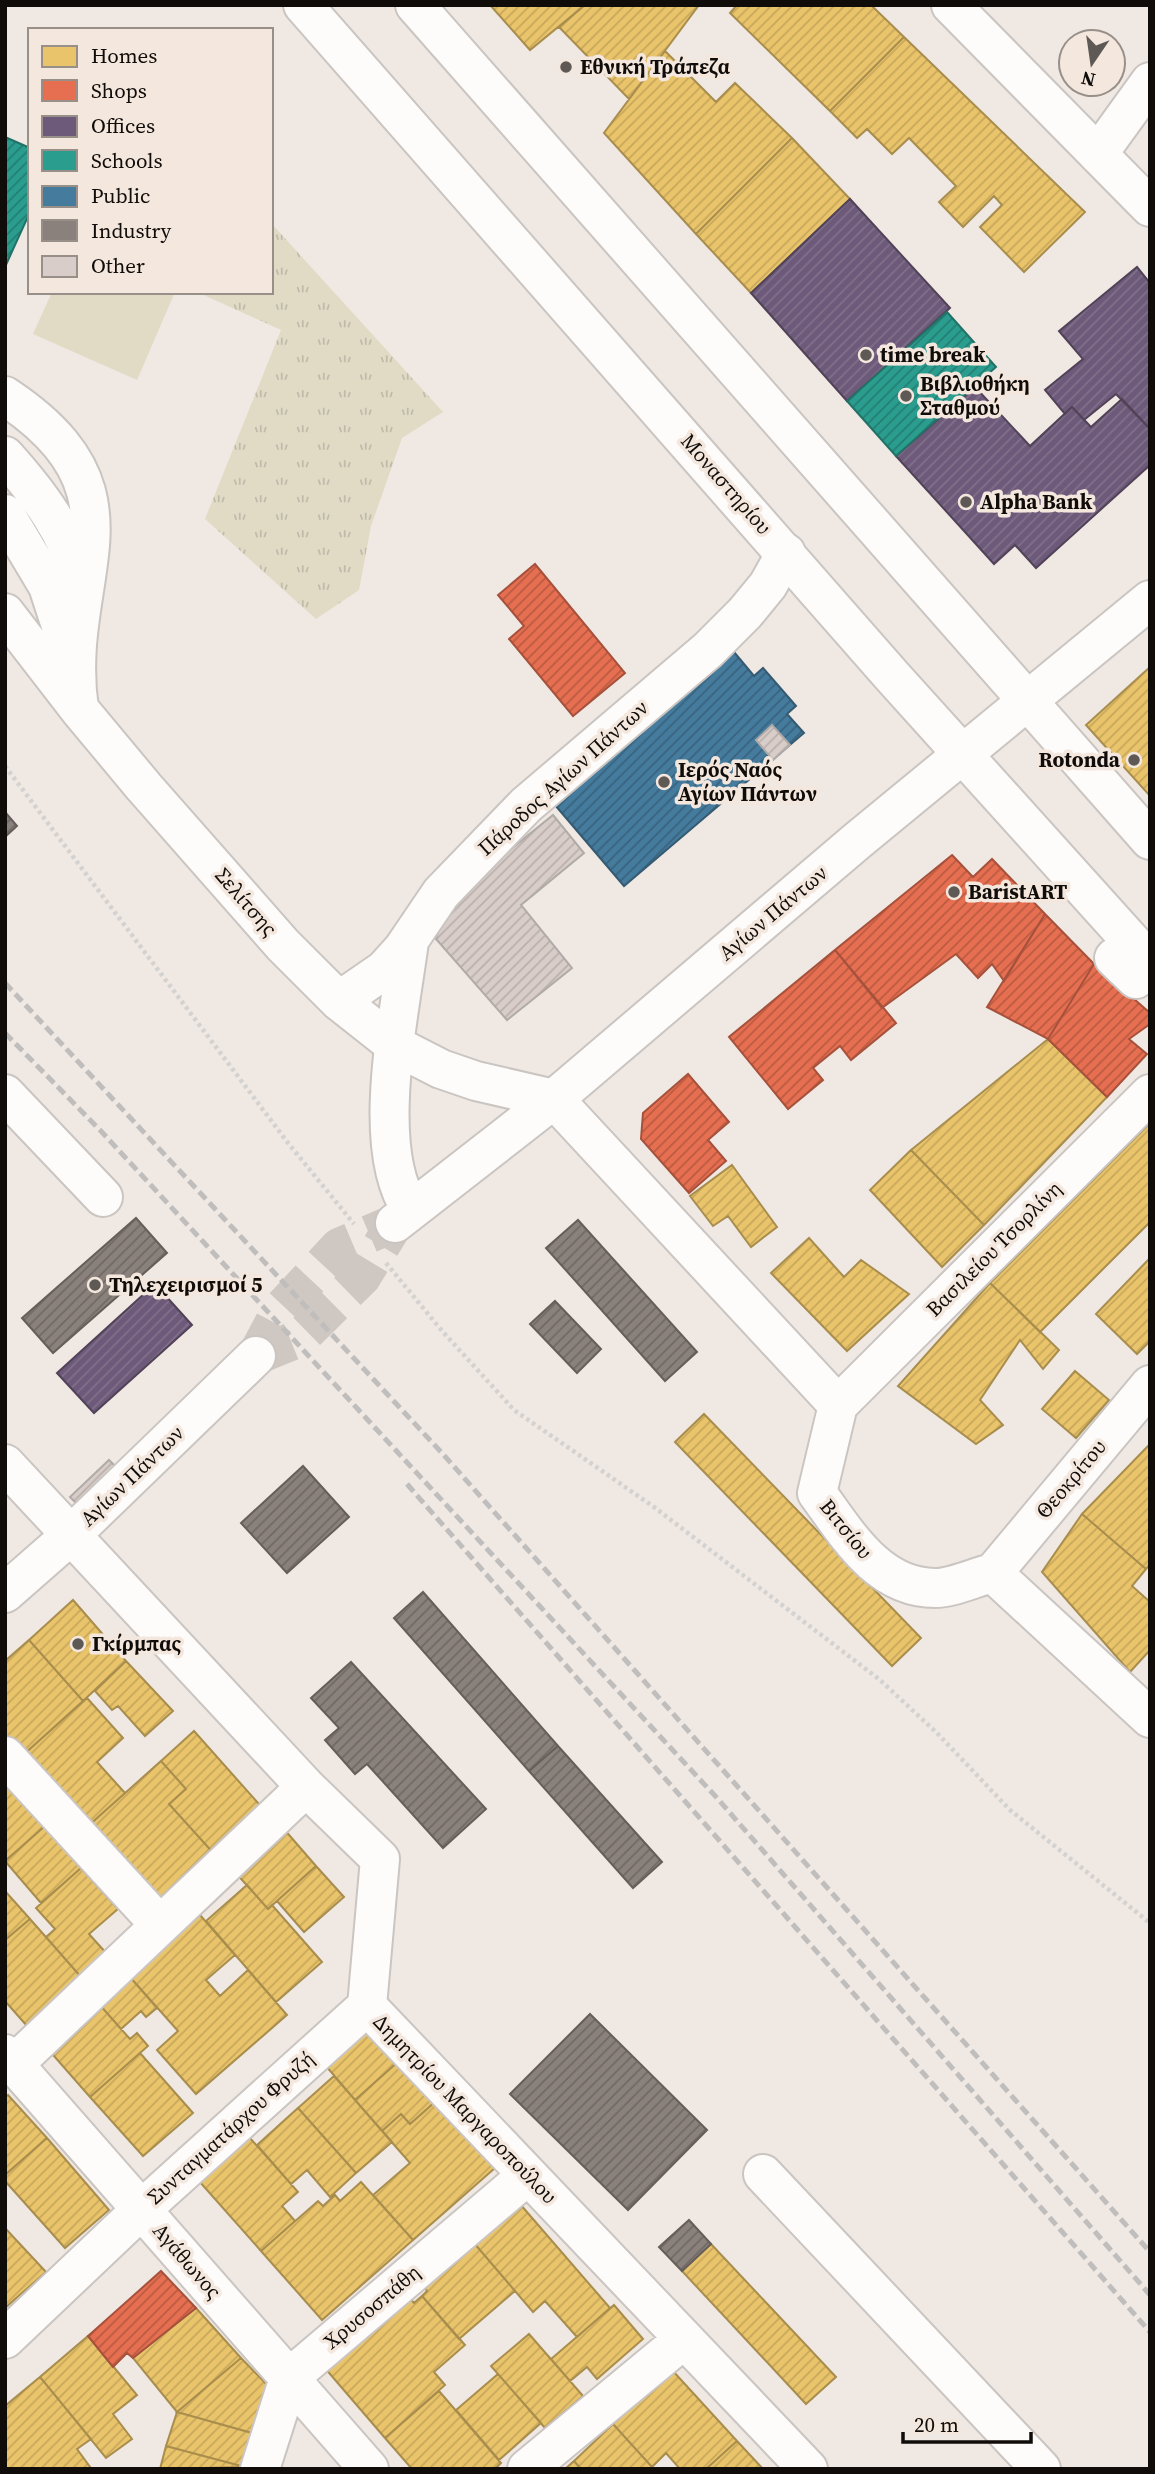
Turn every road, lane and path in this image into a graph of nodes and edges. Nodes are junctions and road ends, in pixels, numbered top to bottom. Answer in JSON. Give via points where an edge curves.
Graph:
{"nodes":[{"id":1,"x":303,"y":5,"type":"edge"},
{"id":2,"x":415,"y":5,"type":"edge"},
{"id":3,"x":951,"y":5,"type":"edge"},
{"id":4,"x":1150,"y":82,"type":"edge"},
{"id":5,"x":1098,"y":154,"type":"junction"},
{"id":6,"x":1150,"y":207,"type":"edge"},
{"id":7,"x":5,"y":396,"type":"edge"},
{"id":8,"x":5,"y":456,"type":"edge"},
{"id":9,"x":5,"y":514,"type":"edge"},
{"id":10,"x":786,"y":553,"type":"junction"},
{"id":11,"x":1150,"y":600,"type":"edge"},
{"id":12,"x":83,"y":602,"type":"junction"},
{"id":13,"x":5,"y":613,"type":"edge"},
{"id":14,"x":75,"y":670,"type":"junction"},
{"id":15,"x":1026,"y":701,"type":"junction"},
{"id":16,"x":79,"y":709,"type":"junction"},
{"id":17,"x":962,"y":754,"type":"junction"},
{"id":18,"x":5,"y":766,"type":"edge"},
{"id":19,"x":1150,"y":840,"type":"edge"},
{"id":20,"x":409,"y":941,"type":"junction"},
{"id":21,"x":1133,"y":966,"type":"edge"},
{"id":22,"x":339,"y":1001,"type":"junction"},
{"id":23,"x":396,"y":1046,"type":"junction"},
{"id":24,"x":5,"y":1094,"type":"edge"},
{"id":25,"x":1150,"y":1094,"type":"edge"},
{"id":26,"x":554,"y":1098,"type":"junction"},
{"id":27,"x":103,"y":1197,"type":"dead end"},
{"id":28,"x":357,"y":1227,"type":"dead end"},
{"id":29,"x":382,"y":1259,"type":"dead end"},
{"id":30,"x":256,"y":1356,"type":"tunnel mouth"},
{"id":31,"x":1150,"y":1385,"type":"edge"},
{"id":32,"x":838,"y":1405,"type":"junction"},
{"id":33,"x":5,"y":1464,"type":"edge"},
{"id":34,"x":70,"y":1536,"type":"junction"},
{"id":35,"x":993,"y":1573,"type":"junction"},
{"id":36,"x":5,"y":1593,"type":"edge"},
{"id":37,"x":1150,"y":1718,"type":"edge"},
{"id":38,"x":5,"y":1756,"type":"edge"},
{"id":39,"x":306,"y":1787,"type":"junction"},
{"id":40,"x":1150,"y":1923,"type":"edge"},
{"id":41,"x":159,"y":1924,"type":"junction"},
{"id":42,"x":367,"y":2006,"type":"junction"},
{"id":43,"x":10,"y":2059,"type":"edge"},
{"id":44,"x":763,"y":2174,"type":"dead end"},
{"id":45,"x":528,"y":2175,"type":"junction"},
{"id":46,"x":142,"y":2209,"type":"junction"},
{"id":47,"x":5,"y":2339,"type":"edge"},
{"id":48,"x":684,"y":2339,"type":"junction"},
{"id":49,"x":289,"y":2378,"type":"junction"},
{"id":50,"x":260,"y":2469,"type":"edge"},
{"id":51,"x":369,"y":2469,"type":"edge"},
{"id":52,"x":527,"y":2469,"type":"edge"},
{"id":53,"x":808,"y":2469,"type":"edge"},
{"id":54,"x":1041,"y":2469,"type":"edge"}],
"edges":[{"from":1,"to":10,"type":"street","name":"Μοναστηρίου"},
{"from":2,"to":15,"type":"street"},
{"from":3,"to":5,"type":"street"},
{"from":4,"to":5,"type":"street"},
{"from":5,"to":6,"type":"street"},
{"from":7,"to":12,"type":"street","via":[[57,439],[79,469],[88,491],[90,527]]},
{"from":8,"to":12,"type":"street","via":[[63,532]]},
{"from":9,"to":14,"type":"street","via":[[48,586]]},
{"from":10,"to":17,"type":"street","name":"Μοναστηρίου"},
{"from":10,"to":20,"type":"street","name":"Πάροδος Αγίων Πάντων","via":[[745,614],[526,805],[441,893]]},
{"from":11,"to":15,"type":"street","name":"Αγίων Πάντων"},
{"from":12,"to":14,"type":"street"},
{"from":13,"to":16,"type":"street","name":"Σελίτσης"},
{"from":14,"to":16,"type":"street"},
{"from":15,"to":17,"type":"street","name":"Αγίων Πάντων"},
{"from":15,"to":19,"type":"street"},
{"from":16,"to":22,"type":"street","name":"Σελίτσης","via":[[283,945]]},
{"from":17,"to":21,"type":"street","name":"Μοναστηρίου"},
{"from":17,"to":26,"type":"street","name":"Αγίων Πάντων"},
{"from":18,"to":28,"type":"path","via":[[288,1143]]},
{"from":20,"to":22,"type":"street","name":"Πάροδος Αγίων Πάντων","via":[[384,970]]},
{"from":20,"to":23,"type":"street"},
{"from":22,"to":23,"type":"street","name":"Σελίτσης"},
{"from":23,"to":26,"type":"street","name":"Σελίτσης","via":[[459,1076]]},
{"from":23,"to":26,"type":"street","name":"Αγίων Πάντων","via":[[390,1155],[403,1216]]},
{"from":24,"to":27,"type":"street"},
{"from":25,"to":32,"type":"street","name":"Βασιλείου Τσορλίνη"},
{"from":26,"to":32,"type":"street"},
{"from":29,"to":40,"type":"path","via":[[514,1410],[654,1507],[880,1680],[937,1732],[1010,1810]]},
{"from":30,"to":34,"type":"street","name":"Αγίων Πάντων"},
{"from":31,"to":35,"type":"street","name":"Θεοκρίτου"},
{"from":32,"to":35,"type":"street","name":"Βιτσίου","via":[[817,1493],[863,1556],[903,1584],[937,1588]]},
{"from":33,"to":34,"type":"street","name":"Δημητρίου Μαργαροπούλου"},
{"from":34,"to":36,"type":"street","name":"Αγίων Πάντων"},
{"from":34,"to":39,"type":"street","name":"Δημητρίου Μαργαροπούλου"},
{"from":35,"to":37,"type":"street"},
{"from":38,"to":41,"type":"street"},
{"from":39,"to":41,"type":"street"},
{"from":39,"to":42,"type":"street","name":"Δημητρίου Μαργαροπούλου","via":[[380,1859]]},
{"from":41,"to":43,"type":"street"},
{"from":42,"to":45,"type":"street","name":"Δημητρίου Μαργαροπούλου"},
{"from":42,"to":46,"type":"street","name":"Συνταγματάρχου Φρυζή"},
{"from":43,"to":46,"type":"street","name":"Αγάθωνος"},
{"from":44,"to":54,"type":"street"},
{"from":45,"to":48,"type":"street","name":"Δημητρίου Μαργαροπούλου"},
{"from":45,"to":49,"type":"street","name":"Χρυσοσπάθη"},
{"from":46,"to":47,"type":"street","name":"Συνταγματάρχου Φρυζή"},
{"from":46,"to":49,"type":"street","name":"Αγάθωνος"},
{"from":48,"to":52,"type":"street"},
{"from":48,"to":53,"type":"street","name":"Δημητρίου Μαργαροπούλου"},
{"from":49,"to":50,"type":"street"},
{"from":49,"to":51,"type":"street","name":"Αγάθωνος"}]}
